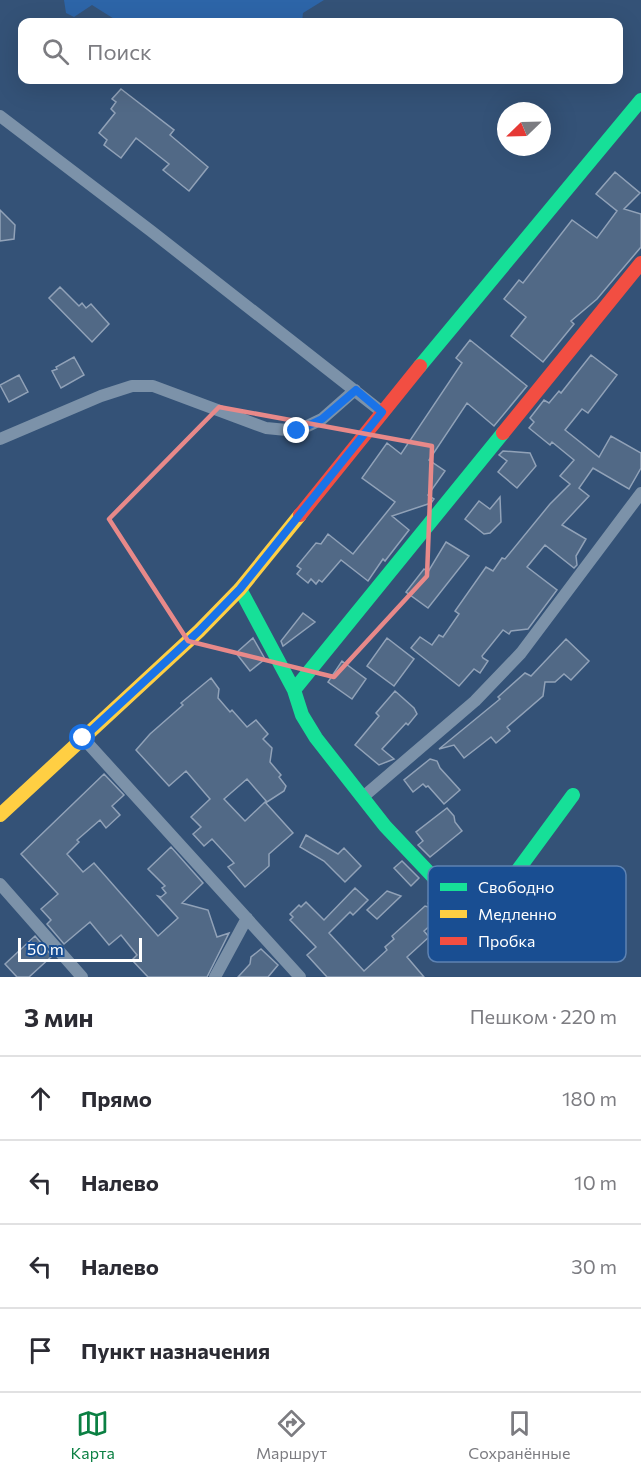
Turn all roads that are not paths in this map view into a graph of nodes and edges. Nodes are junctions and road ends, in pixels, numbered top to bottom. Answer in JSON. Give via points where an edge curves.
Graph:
{"nodes":[{"id":1,"x":641,"y":100,"type":"edge"},
{"id":2,"x":0,"y":116,"type":"edge"},
{"id":3,"x":641,"y":263,"type":"edge"},
{"id":4,"x":356,"y":390,"type":"junction"},
{"id":5,"x":382,"y":412,"type":"junction"},
{"id":6,"x":0,"y":439,"type":"edge"},
{"id":7,"x":641,"y":493,"type":"edge"},
{"id":8,"x":240,"y":589,"type":"junction"},
{"id":9,"x":294,"y":690,"type":"junction"},
{"id":10,"x":83,"y":738,"type":"junction"},
{"id":11,"x":573,"y":795,"type":"dead end"},
{"id":12,"x":363,"y":797,"type":"junction"},
{"id":13,"x":0,"y":815,"type":"edge"},
{"id":14,"x":521,"y":866,"type":"edge"},
{"id":15,"x":428,"y":872,"type":"edge"},
{"id":16,"x":0,"y":884,"type":"edge"},
{"id":17,"x":247,"y":918,"type":"junction"},
{"id":18,"x":82,"y":977,"type":"edge"},
{"id":19,"x":215,"y":977,"type":"edge"},
{"id":20,"x":300,"y":977,"type":"edge"}],
"edges":[{"from":1,"to":5,"type":"street"},
{"from":2,"to":4,"type":"street"},
{"from":3,"to":9,"type":"street"},
{"from":4,"to":5,"type":"street"},
{"from":4,"to":6,"type":"street","via":[[322,419],[297,431],[266,428],[153,386],[132,386]]},
{"from":5,"to":8,"type":"street"},
{"from":7,"to":12,"type":"street","via":[[521,653],[475,701]]},
{"from":8,"to":9,"type":"street"},
{"from":8,"to":10,"type":"street"},
{"from":9,"to":12,"type":"street","via":[[315,738]]},
{"from":10,"to":13,"type":"street"},
{"from":10,"to":17,"type":"street"},
{"from":11,"to":14,"type":"street"},
{"from":12,"to":15,"type":"street"},
{"from":16,"to":18,"type":"street"},
{"from":17,"to":19,"type":"street"},
{"from":17,"to":20,"type":"street"}]}
